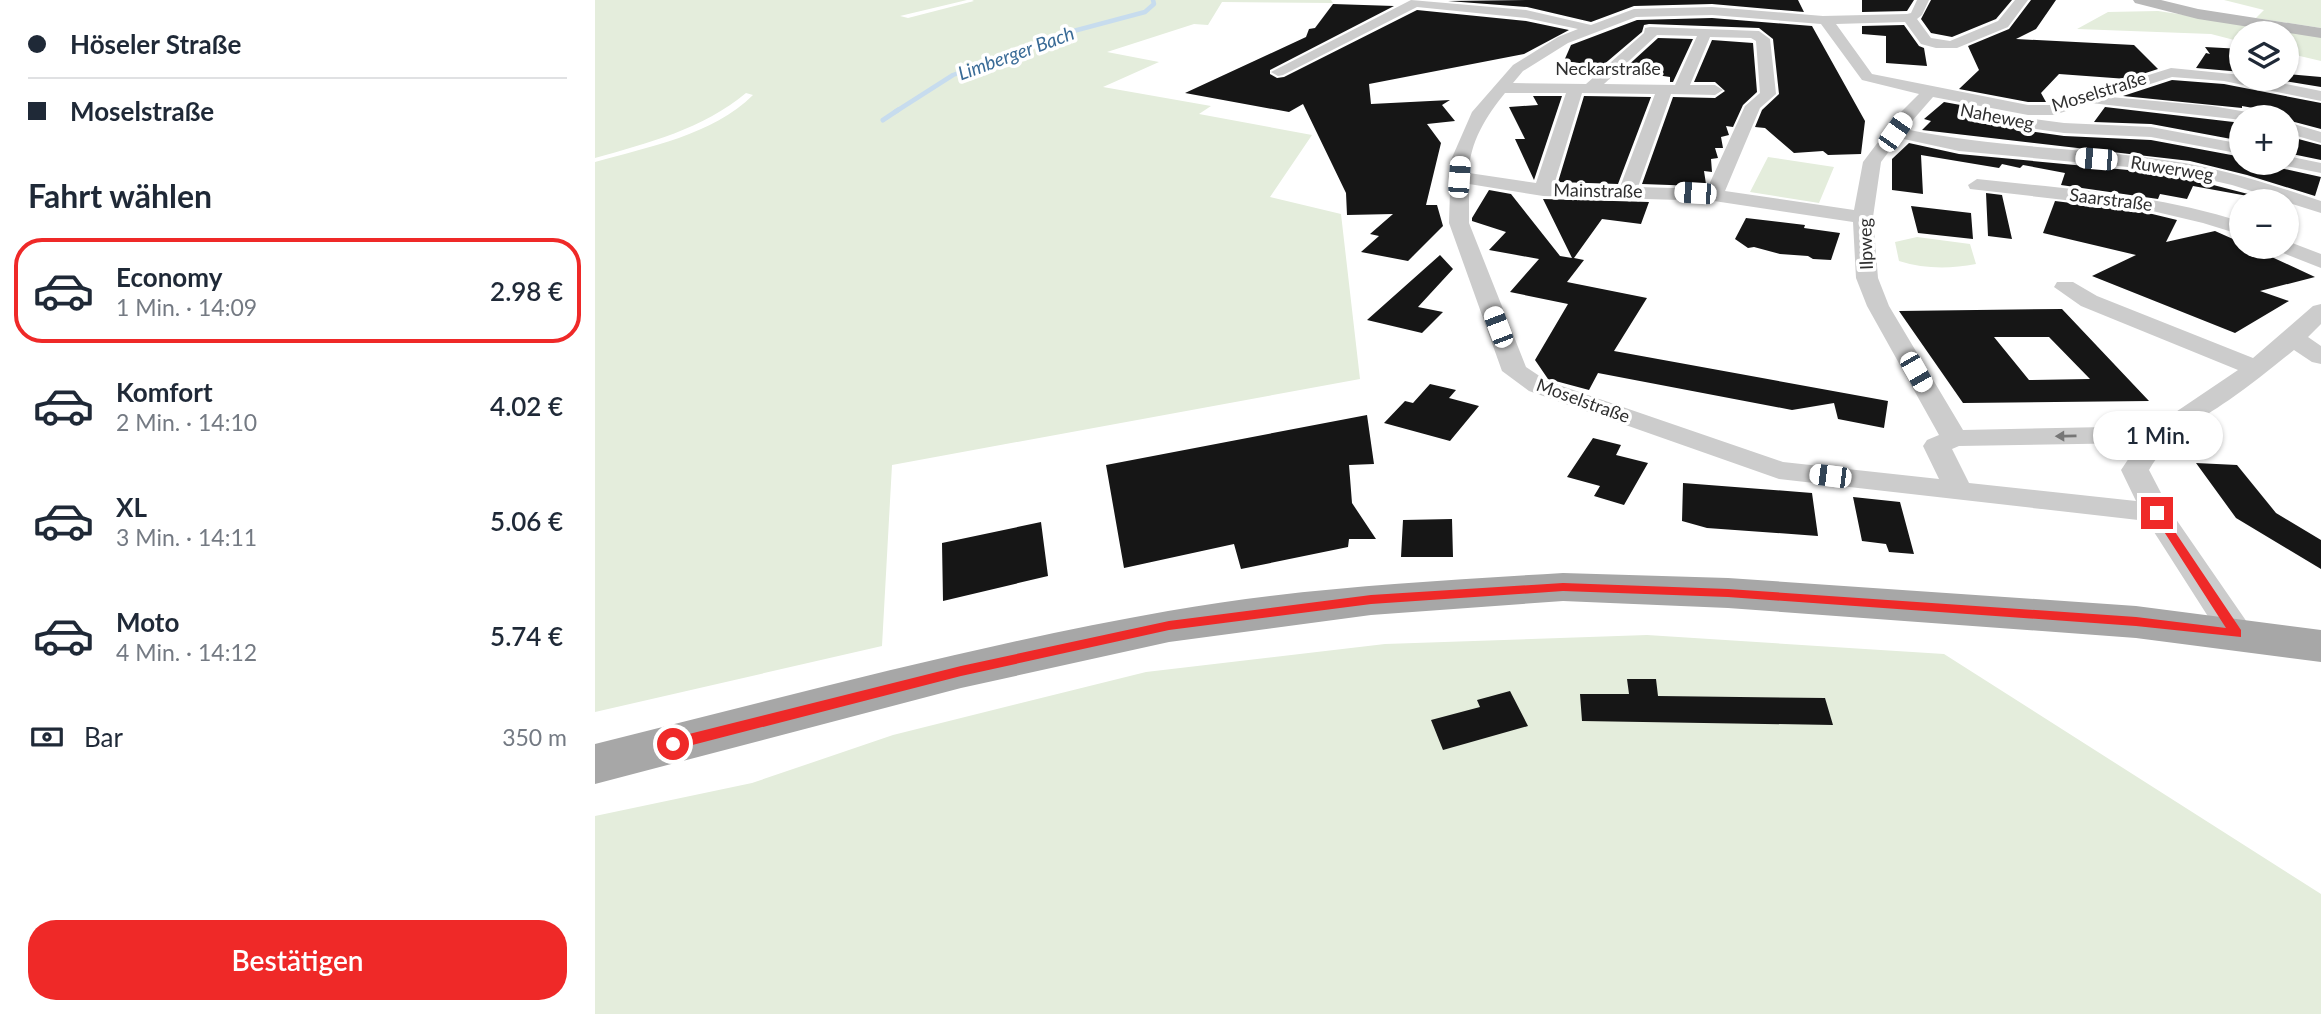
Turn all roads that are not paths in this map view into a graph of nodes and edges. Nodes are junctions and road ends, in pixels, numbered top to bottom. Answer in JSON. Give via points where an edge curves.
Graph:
{"nodes":[{"id":1,"x":1923,"y":0,"type":"edge"},
{"id":2,"x":2022,"y":0,"type":"edge"},
{"id":3,"x":2140,"y":0,"type":"edge"},
{"id":4,"x":1418,"y":2,"type":"edge"},
{"id":5,"x":1562,"y":4,"type":"dead end"},
{"id":6,"x":1909,"y":18,"type":"junction"},
{"id":7,"x":1823,"y":20,"type":"junction"},
{"id":8,"x":1572,"y":22,"type":"junction"},
{"id":9,"x":1599,"y":27,"type":"junction"},
{"id":10,"x":1654,"y":31,"type":"junction"},
{"id":11,"x":1705,"y":33,"type":"junction"},
{"id":12,"x":2321,"y":33,"type":"edge"},
{"id":13,"x":1278,"y":72,"type":"dead end"},
{"id":14,"x":2145,"y":78,"type":"junction"},
{"id":15,"x":1501,"y":88,"type":"junction"},
{"id":16,"x":1584,"y":88,"type":"junction"},
{"id":17,"x":1673,"y":89,"type":"junction"},
{"id":18,"x":1715,"y":90,"type":"dead end"},
{"id":19,"x":1924,"y":96,"type":"junction"},
{"id":20,"x":2321,"y":96,"type":"edge"},
{"id":21,"x":2089,"y":98,"type":"junction"},
{"id":22,"x":2321,"y":108,"type":"edge"},
{"id":23,"x":2229,"y":113,"type":"edge"},
{"id":24,"x":2299,"y":131,"type":"edge"},
{"id":25,"x":1895,"y":132,"type":"junction"},
{"id":26,"x":2321,"y":138,"type":"edge"},
{"id":27,"x":2229,"y":147,"type":"edge"},
{"id":28,"x":2299,"y":163,"type":"edge"},
{"id":29,"x":2321,"y":168,"type":"edge"},
{"id":30,"x":1459,"y":177,"type":"junction"},
{"id":31,"x":1977,"y":184,"type":"dead end"},
{"id":32,"x":1543,"y":190,"type":"junction"},
{"id":33,"x":1627,"y":192,"type":"junction"},
{"id":34,"x":1714,"y":195,"type":"junction"},
{"id":35,"x":2321,"y":207,"type":"edge"},
{"id":36,"x":1863,"y":217,"type":"junction"},
{"id":37,"x":2229,"y":224,"type":"edge"},
{"id":38,"x":2299,"y":253,"type":"edge"},
{"id":39,"x":2321,"y":262,"type":"edge"},
{"id":40,"x":2065,"y":287,"type":"dead end"},
{"id":41,"x":2321,"y":311,"type":"edge"},
{"id":42,"x":2294,"y":339,"type":"junction"},
{"id":43,"x":2321,"y":357,"type":"edge"},
{"id":44,"x":2255,"y":368,"type":"junction"},
{"id":45,"x":2159,"y":434,"type":"junction"},
{"id":46,"x":1954,"y":438,"type":"junction"},
{"id":47,"x":1959,"y":491,"type":"junction"},
{"id":48,"x":2157,"y":513,"type":"junction"},
{"id":49,"x":2237,"y":634,"type":"junction"},
{"id":50,"x":2321,"y":646,"type":"edge"},
{"id":51,"x":595,"y":764,"type":"edge"}],
"edges":[{"from":1,"to":6,"type":"street","via":[[1916,15]]},
{"from":2,"to":6,"type":"street","via":[[2003,24],[1952,45],[1926,41]]},
{"from":3,"to":12,"type":"main road"},
{"from":4,"to":8,"type":"street","via":[[1495,8]]},
{"from":4,"to":13,"type":"street"},
{"from":5,"to":8,"type":"street"},
{"from":6,"to":7,"type":"street","name":"Moselstraße"},
{"from":7,"to":9,"type":"street","name":"Moselstraße","via":[[1712,11],[1643,12]]},
{"from":7,"to":19,"type":"street","name":"Moselstraße","via":[[1867,77]]},
{"from":8,"to":9,"type":"street"},
{"from":9,"to":10,"type":"street"},
{"from":9,"to":15,"type":"street","name":"Moselstraße","via":[[1532,58]]},
{"from":10,"to":11,"type":"street"},
{"from":10,"to":16,"type":"street"},
{"from":11,"to":17,"type":"street"},
{"from":11,"to":34,"type":"street","via":[[1762,36],[1768,94],[1753,106]]},
{"from":14,"to":20,"type":"street","name":"Moselstraße","via":[[2190,72]]},
{"from":14,"to":21,"type":"street","name":"Moselstraße"},
{"from":14,"to":22,"type":"street","via":[[2244,91]]},
{"from":15,"to":16,"type":"street","name":"Neckarstraße"},
{"from":15,"to":30,"type":"street","name":"Moselstraße","via":[[1480,112],[1466,140]]},
{"from":16,"to":17,"type":"street","name":"Neckarstraße"},
{"from":16,"to":32,"type":"street"},
{"from":17,"to":18,"type":"street","name":"Neckarstraße"},
{"from":17,"to":33,"type":"street"},
{"from":19,"to":21,"type":"street","name":"Moselstraße","via":[[2028,110],[2054,110]]},
{"from":19,"to":25,"type":"street","name":"Ilpweg"},
{"from":19,"to":27,"type":"street","name":"Naheweg","via":[[2043,125],[2151,132]]},
{"from":21,"to":23,"type":"street"},
{"from":24,"to":26,"type":"street"},
{"from":25,"to":35,"type":"street","name":"Ruwerweg","via":[[1959,146],[2171,166],[2237,180]]},
{"from":25,"to":36,"type":"street","name":"Ilpweg","via":[[1873,162]]},
{"from":28,"to":29,"type":"street"},
{"from":30,"to":32,"type":"street","name":"Mainstraße"},
{"from":30,"to":47,"type":"street","name":"Moselstraße","via":[[1459,223],[1470,256],[1515,371],[1538,386],[1779,470]]},
{"from":31,"to":37,"type":"street","name":"Saarstraße","via":[[2169,208]]},
{"from":32,"to":33,"type":"street","name":"Mainstraße"},
{"from":33,"to":34,"type":"street","name":"Mainstraße"},
{"from":34,"to":36,"type":"street","name":"Mainstraße"},
{"from":36,"to":46,"type":"street","name":"Ilpweg","via":[[1867,278],[1878,306]]},
{"from":38,"to":39,"type":"street"},
{"from":40,"to":44,"type":"street"},
{"from":41,"to":42,"type":"street"},
{"from":42,"to":43,"type":"street"},
{"from":42,"to":44,"type":"street"},
{"from":44,"to":45,"type":"street"},
{"from":45,"to":46,"type":"street","one_way":true},
{"from":45,"to":48,"type":"street","via":[[2135,470]]},
{"from":46,"to":47,"type":"street","via":[[1937,446]]},
{"from":47,"to":48,"type":"street","name":"Moselstraße"},
{"from":48,"to":49,"type":"street"},
{"from":49,"to":50,"type":"main road"},
{"from":49,"to":51,"type":"main road","via":[[2136,622],[1728,593],[1563,587],[1371,600],[1169,626],[961,671]]}]}
